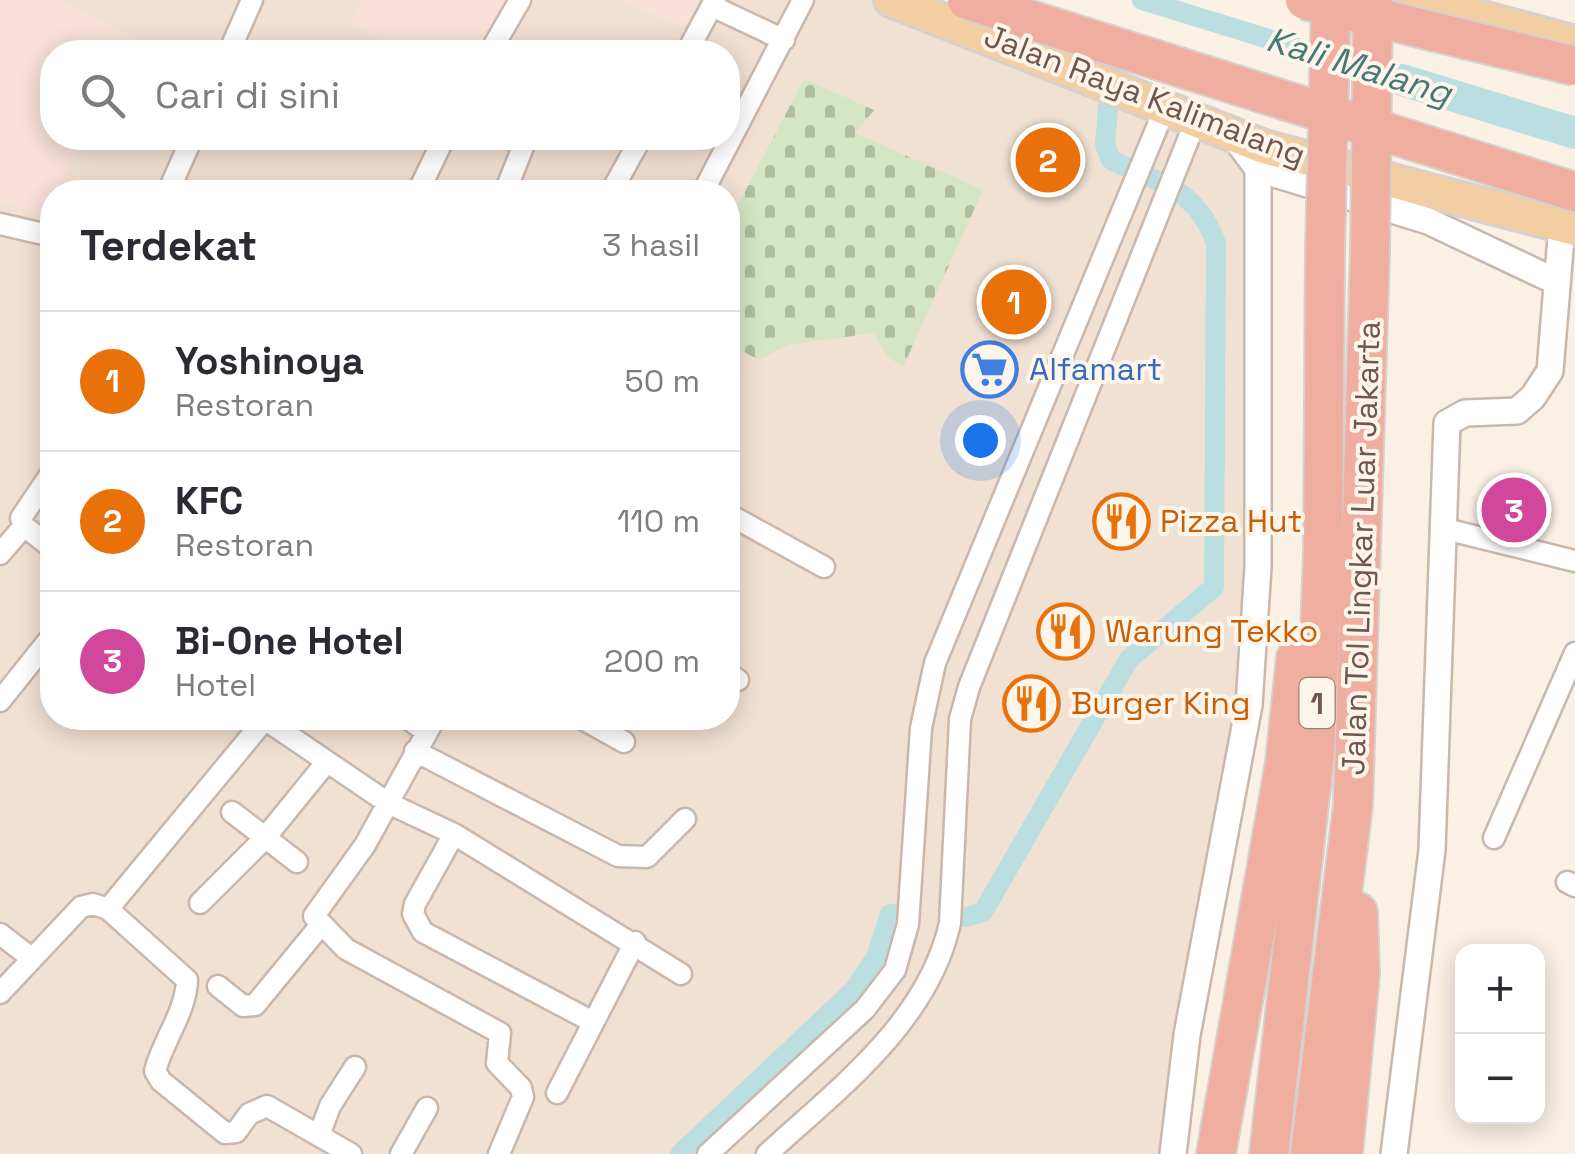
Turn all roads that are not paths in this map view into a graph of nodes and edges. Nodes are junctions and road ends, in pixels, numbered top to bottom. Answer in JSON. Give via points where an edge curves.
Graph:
{"nodes":[{"id":1,"x":252,"y":0,"type":"edge"},
{"id":2,"x":520,"y":0,"type":"edge"},
{"id":3,"x":802,"y":0,"type":"edge"},
{"id":4,"x":891,"y":0,"type":"edge"},
{"id":5,"x":967,"y":0,"type":"edge"},
{"id":6,"x":1304,"y":0,"type":"edge"},
{"id":7,"x":1331,"y":0,"type":"edge"},
{"id":8,"x":1373,"y":0,"type":"edge"},
{"id":9,"x":1415,"y":0,"type":"edge"},
{"id":10,"x":714,"y":3,"type":"edge"},
{"id":11,"x":1453,"y":4,"type":"edge"},
{"id":12,"x":234,"y":40,"type":"edge"},
{"id":13,"x":497,"y":40,"type":"edge"},
{"id":14,"x":694,"y":40,"type":"edge"},
{"id":15,"x":784,"y":40,"type":"junction"},
{"id":16,"x":1575,"y":43,"type":"edge"},
{"id":17,"x":1575,"y":66,"type":"edge"},
{"id":18,"x":1165,"y":108,"type":"junction"},
{"id":19,"x":1196,"y":120,"type":"junction"},
{"id":20,"x":740,"y":123,"type":"edge"},
{"id":21,"x":1233,"y":135,"type":"junction"},
{"id":22,"x":187,"y":150,"type":"edge"},
{"id":23,"x":438,"y":150,"type":"edge"},
{"id":24,"x":522,"y":150,"type":"edge"},
{"id":25,"x":635,"y":150,"type":"edge"},
{"id":26,"x":725,"y":150,"type":"edge"},
{"id":27,"x":1258,"y":169,"type":"junction"},
{"id":28,"x":173,"y":180,"type":"edge"},
{"id":29,"x":424,"y":180,"type":"edge"},
{"id":30,"x":509,"y":180,"type":"edge"},
{"id":31,"x":618,"y":180,"type":"edge"},
{"id":32,"x":709,"y":180,"type":"edge"},
{"id":33,"x":1571,"y":216,"type":"edge"},
{"id":34,"x":0,"y":224,"type":"edge"},
{"id":35,"x":40,"y":233,"type":"edge"},
{"id":36,"x":1555,"y":281,"type":"junction"},
{"id":37,"x":1324,"y":399,"type":"junction"},
{"id":38,"x":40,"y":489,"type":"edge"},
{"id":39,"x":740,"y":521,"type":"edge"},
{"id":40,"x":24,"y":526,"type":"junction"},
{"id":41,"x":1442,"y":528,"type":"junction"},
{"id":42,"x":40,"y":539,"type":"edge"},
{"id":43,"x":0,"y":554,"type":"edge"},
{"id":44,"x":1575,"y":562,"type":"edge"},
{"id":45,"x":824,"y":567,"type":"dead end"},
{"id":46,"x":40,"y":647,"type":"edge"},
{"id":47,"x":1575,"y":653,"type":"edge"},
{"id":48,"x":8,"y":676,"type":"edge"},
{"id":49,"x":0,"y":702,"type":"edge"},
{"id":50,"x":255,"y":730,"type":"edge"},
{"id":51,"x":281,"y":730,"type":"edge"},
{"id":52,"x":428,"y":730,"type":"edge"},
{"id":53,"x":602,"y":730,"type":"edge"},
{"id":54,"x":624,"y":742,"type":"dead end"},
{"id":55,"x":415,"y":751,"type":"junction"},
{"id":56,"x":326,"y":764,"type":"junction"},
{"id":57,"x":388,"y":804,"type":"junction"},
{"id":58,"x":1352,"y":804,"type":"junction"},
{"id":59,"x":232,"y":812,"type":"dead end"},
{"id":60,"x":685,"y":819,"type":"dead end"},
{"id":61,"x":454,"y":834,"type":"junction"},
{"id":62,"x":1494,"y":838,"type":"dead end"},
{"id":63,"x":264,"y":839,"type":"junction"},
{"id":64,"x":297,"y":862,"type":"dead end"},
{"id":65,"x":200,"y":903,"type":"dead end"},
{"id":66,"x":108,"y":909,"type":"junction"},
{"id":67,"x":320,"y":926,"type":"junction"},
{"id":68,"x":0,"y":934,"type":"edge"},
{"id":69,"x":635,"y":942,"type":"junction"},
{"id":70,"x":30,"y":957,"type":"junction"},
{"id":71,"x":682,"y":974,"type":"dead end"},
{"id":72,"x":218,"y":986,"type":"dead end"},
{"id":73,"x":0,"y":993,"type":"edge"},
{"id":74,"x":594,"y":1022,"type":"junction"},
{"id":75,"x":355,"y":1067,"type":"dead end"},
{"id":76,"x":557,"y":1093,"type":"dead end"},
{"id":77,"x":427,"y":1108,"type":"dead end"},
{"id":78,"x":320,"y":1133,"type":"junction"},
{"id":79,"x":350,"y":1154,"type":"edge"},
{"id":80,"x":401,"y":1154,"type":"edge"},
{"id":81,"x":499,"y":1154,"type":"edge"},
{"id":82,"x":708,"y":1154,"type":"edge"},
{"id":83,"x":767,"y":1154,"type":"edge"},
{"id":84,"x":1173,"y":1154,"type":"edge"},
{"id":85,"x":1216,"y":1154,"type":"edge"},
{"id":86,"x":1269,"y":1154,"type":"edge"},
{"id":87,"x":1310,"y":1154,"type":"edge"},
{"id":88,"x":1343,"y":1154,"type":"edge"},
{"id":89,"x":1394,"y":1154,"type":"edge"}],
"edges":[{"from":1,"to":12,"type":"street"},
{"from":2,"to":13,"type":"street"},
{"from":3,"to":15,"type":"street"},
{"from":4,"to":18,"type":"main road","name":"Jalan Raya Kalimalang"},
{"from":5,"to":33,"type":"highway","bridge":true},
{"from":6,"to":17,"type":"highway","bridge":true},
{"from":7,"to":37,"type":"highway","name":"Jalan Tol Lingkar Luar Jakarta","number":"1","bridge":true},
{"from":8,"to":58,"type":"highway","name":"Jalan Tol Lingkar Luar Jakarta","number":"1","bridge":true},
{"from":9,"to":11,"type":"main road"},
{"from":10,"to":14,"type":"street"},
{"from":10,"to":15,"type":"street"},
{"from":11,"to":16,"type":"main road"},
{"from":15,"to":20,"type":"street"},
{"from":18,"to":19,"type":"main road","name":"Jalan Raya Kalimalang"},
{"from":18,"to":82,"type":"street","via":[[935,663],[921,728],[908,924],[895,970],[865,1009]]},
{"from":19,"to":21,"type":"main road","name":"Jalan Raya Kalimalang"},
{"from":19,"to":83,"type":"street","via":[[968,687],[956,761],[950,923],[934,972],[916,1007]]},
{"from":21,"to":27,"type":"street"},
{"from":21,"to":33,"type":"main road","name":"Jalan Raya Kalimalang"},
{"from":22,"to":28,"type":"street"},
{"from":23,"to":29,"type":"street"},
{"from":24,"to":30,"type":"street"},
{"from":25,"to":31,"type":"street"},
{"from":26,"to":32,"type":"street"},
{"from":27,"to":36,"type":"street","via":[[1428,221]]},
{"from":27,"to":84,"type":"street","via":[[1258,551],[1250,687],[1187,1036]]},
{"from":33,"to":36,"type":"street"},
{"from":34,"to":35,"type":"street"},
{"from":36,"to":41,"type":"street","via":[[1550,371],[1533,397],[1517,411],[1465,412],[1446,423]]},
{"from":37,"to":85,"type":"highway","via":[[1285,763]]},
{"from":37,"to":86,"type":"highway","name":"Jalan Tol Lingkar Luar Jakarta","number":"1","via":[[1315,752]]},
{"from":38,"to":40,"type":"street","via":[[24,512]]},
{"from":39,"to":45,"type":"street"},
{"from":40,"to":42,"type":"street"},
{"from":40,"to":43,"type":"street"},
{"from":41,"to":44,"type":"street"},
{"from":41,"to":89,"type":"street","via":[[1432,850]]},
{"from":46,"to":48,"type":"street"},
{"from":47,"to":62,"type":"street"},
{"from":48,"to":49,"type":"street"},
{"from":50,"to":66,"type":"street"},
{"from":51,"to":56,"type":"street"},
{"from":52,"to":55,"type":"street"},
{"from":53,"to":54,"type":"street"},
{"from":55,"to":57,"type":"street"},
{"from":55,"to":60,"type":"street","via":[[618,856],[647,857]]},
{"from":56,"to":57,"type":"street"},
{"from":56,"to":63,"type":"street"},
{"from":57,"to":61,"type":"street"},
{"from":57,"to":67,"type":"street","via":[[317,909]]},
{"from":58,"to":87,"type":"highway","name":"Jalan Tol Lingkar Luar Jakarta","number":"1"},
{"from":58,"to":88,"type":"highway","via":[[1360,974]]},
{"from":59,"to":63,"type":"street"},
{"from":61,"to":69,"type":"street"},
{"from":61,"to":74,"type":"street","via":[[414,904],[422,932]]},
{"from":63,"to":64,"type":"street"},
{"from":63,"to":65,"type":"street"},
{"from":66,"to":70,"type":"street","via":[[81,907]]},
{"from":66,"to":78,"type":"street","via":[[187,980],[159,1055],[155,1071],[161,1081],[225,1132],[236,1132],[249,1114],[266,1106]]},
{"from":67,"to":72,"type":"street","via":[[255,1005],[244,1006]]},
{"from":67,"to":81,"type":"street","via":[[346,949],[500,1033],[497,1063],[523,1096]]},
{"from":68,"to":70,"type":"street"},
{"from":69,"to":71,"type":"street"},
{"from":69,"to":74,"type":"street"},
{"from":70,"to":73,"type":"street"},
{"from":74,"to":76,"type":"street"},
{"from":75,"to":78,"type":"street"},
{"from":77,"to":80,"type":"street"},
{"from":78,"to":79,"type":"street"}]}
